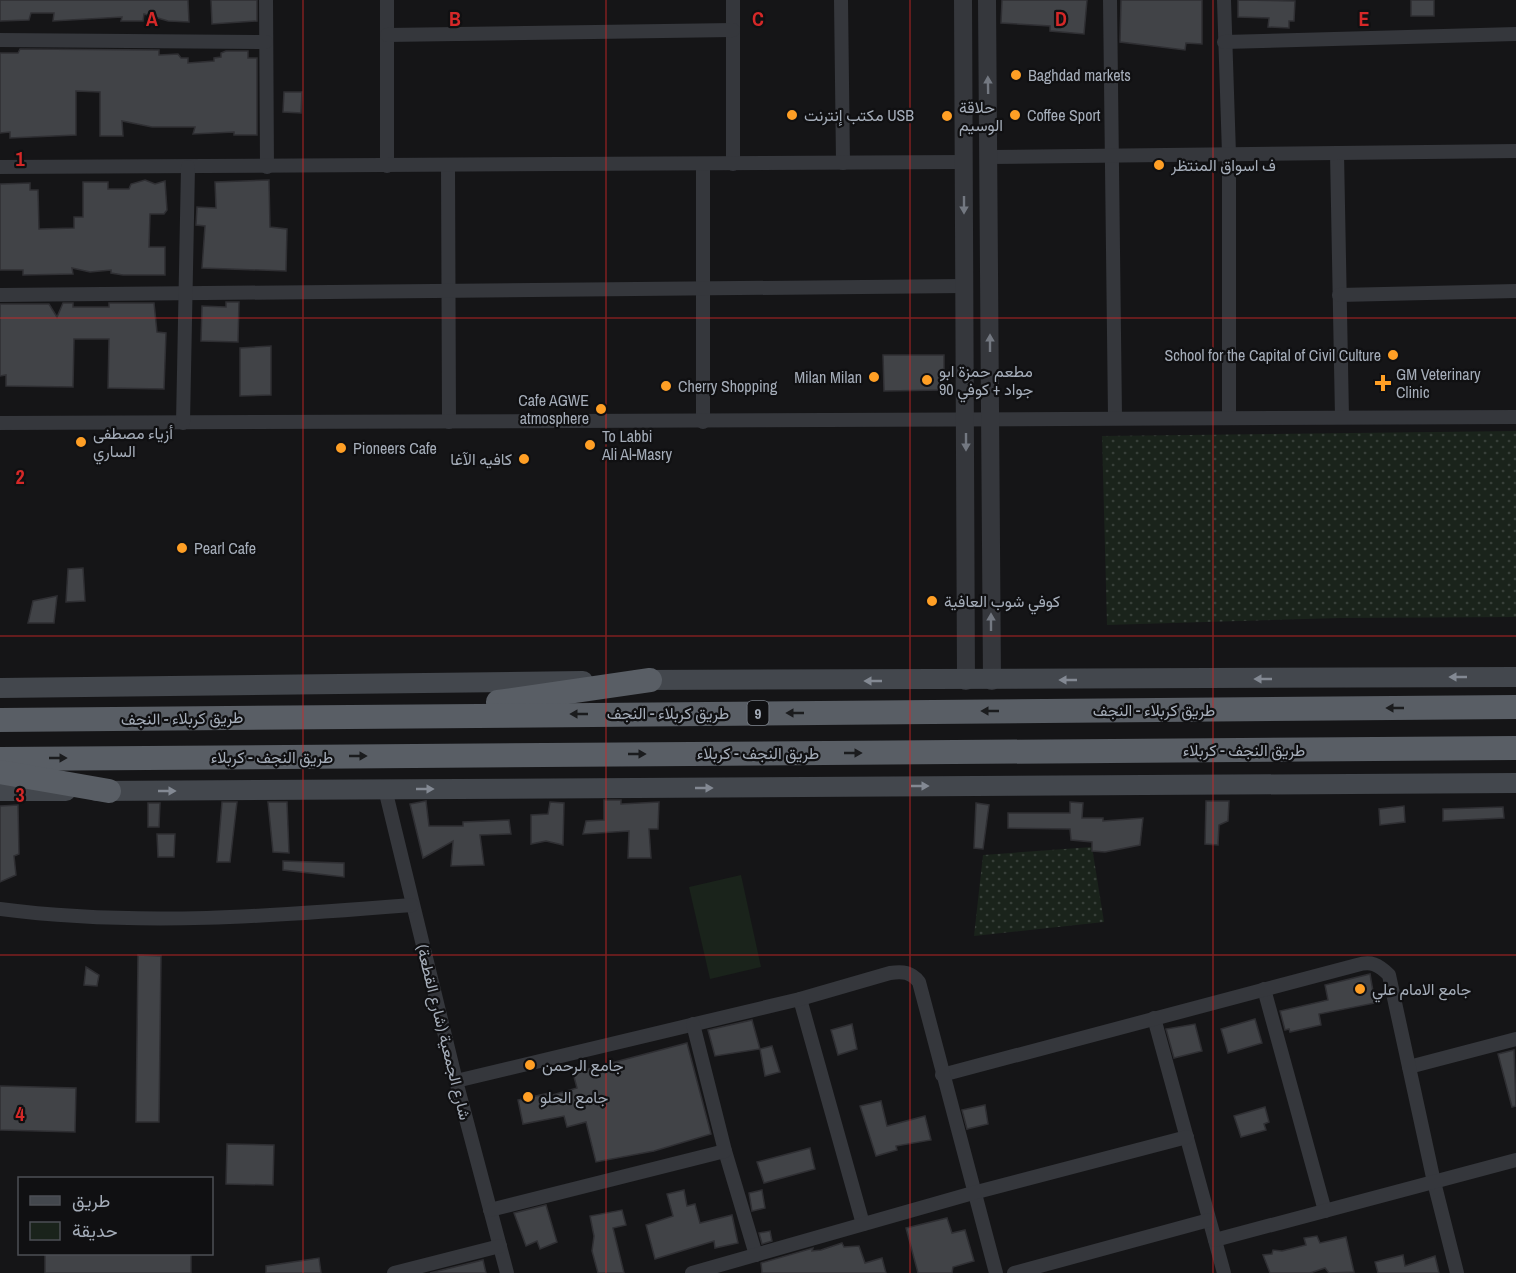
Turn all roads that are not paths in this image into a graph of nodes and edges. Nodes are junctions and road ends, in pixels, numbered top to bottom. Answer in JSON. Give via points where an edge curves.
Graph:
{"nodes":[{"id":1,"x":266,"y":0,"type":"edge"},
{"id":2,"x":387,"y":0,"type":"edge"},
{"id":3,"x":733,"y":0,"type":"edge"},
{"id":4,"x":842,"y":0,"type":"edge"},
{"id":5,"x":963,"y":0,"type":"edge"},
{"id":6,"x":987,"y":0,"type":"edge"},
{"id":7,"x":1110,"y":0,"type":"edge"},
{"id":8,"x":1224,"y":0,"type":"edge"},
{"id":9,"x":733,"y":30,"type":"junction"},
{"id":10,"x":1516,"y":34,"type":"edge"},
{"id":11,"x":387,"y":35,"type":"junction"},
{"id":12,"x":0,"y":40,"type":"edge"},
{"id":13,"x":266,"y":42,"type":"junction"},
{"id":14,"x":1224,"y":42,"type":"junction"},
{"id":15,"x":1516,"y":151,"type":"edge"},
{"id":16,"x":1337,"y":153,"type":"junction"},
{"id":17,"x":1229,"y":154,"type":"junction"},
{"id":18,"x":1113,"y":156,"type":"junction"},
{"id":19,"x":990,"y":157,"type":"junction"},
{"id":20,"x":965,"y":162,"type":"junction"},
{"id":21,"x":843,"y":163,"type":"junction"},
{"id":22,"x":703,"y":164,"type":"junction"},
{"id":23,"x":733,"y":164,"type":"junction"},
{"id":24,"x":448,"y":165,"type":"junction"},
{"id":25,"x":387,"y":166,"type":"junction"},
{"id":26,"x":0,"y":167,"type":"edge"},
{"id":27,"x":188,"y":167,"type":"junction"},
{"id":28,"x":267,"y":167,"type":"junction"},
{"id":29,"x":964,"y":286,"type":"junction"},
{"id":30,"x":703,"y":290,"type":"junction"},
{"id":31,"x":448,"y":291,"type":"junction"},
{"id":32,"x":1516,"y":291,"type":"edge"},
{"id":33,"x":186,"y":292,"type":"junction"},
{"id":34,"x":0,"y":295,"type":"edge"},
{"id":35,"x":1339,"y":295,"type":"junction"},
{"id":36,"x":965,"y":382,"type":"junction"},
{"id":37,"x":990,"y":384,"type":"junction"},
{"id":38,"x":1115,"y":417,"type":"junction"},
{"id":39,"x":1229,"y":417,"type":"junction"},
{"id":40,"x":1342,"y":417,"type":"junction"},
{"id":41,"x":1516,"y":417,"type":"edge"},
{"id":42,"x":966,"y":418,"type":"junction"},
{"id":43,"x":990,"y":418,"type":"junction"},
{"id":44,"x":449,"y":422,"type":"junction"},
{"id":45,"x":704,"y":422,"type":"junction"},
{"id":46,"x":0,"y":423,"type":"edge"},
{"id":47,"x":183,"y":423,"type":"junction"},
{"id":48,"x":1516,"y":676,"type":"edge"},
{"id":49,"x":651,"y":680,"type":"junction"},
{"id":50,"x":966,"y":681,"type":"junction"},
{"id":51,"x":992,"y":681,"type":"junction"},
{"id":52,"x":0,"y":688,"type":"edge"},
{"id":53,"x":1516,"y":707,"type":"edge"},
{"id":54,"x":407,"y":715,"type":"junction"},
{"id":55,"x":0,"y":720,"type":"edge"},
{"id":56,"x":1516,"y":748,"type":"edge"},
{"id":57,"x":0,"y":759,"type":"edge"},
{"id":58,"x":0,"y":772,"type":"edge"},
{"id":59,"x":1516,"y":783,"type":"edge"},
{"id":60,"x":385,"y":789,"type":"junction"},
{"id":61,"x":0,"y":791,"type":"edge"},
{"id":62,"x":109,"y":791,"type":"junction"},
{"id":63,"x":412,"y":905,"type":"junction"},
{"id":64,"x":0,"y":909,"type":"edge"},
{"id":65,"x":1264,"y":989,"type":"junction"},
{"id":66,"x":800,"y":999,"type":"junction"},
{"id":67,"x":1154,"y":1018,"type":"junction"},
{"id":68,"x":693,"y":1024,"type":"junction"},
{"id":69,"x":1516,"y":1039,"type":"edge"},
{"id":70,"x":1409,"y":1067,"type":"junction"},
{"id":71,"x":942,"y":1075,"type":"junction"},
{"id":72,"x":456,"y":1080,"type":"junction"},
{"id":73,"x":1186,"y":1137,"type":"junction"},
{"id":74,"x":725,"y":1151,"type":"junction"},
{"id":75,"x":1516,"y":1160,"type":"edge"},
{"id":76,"x":1434,"y":1182,"type":"junction"},
{"id":77,"x":973,"y":1193,"type":"junction"},
{"id":78,"x":490,"y":1210,"type":"junction"},
{"id":79,"x":1325,"y":1211,"type":"junction"},
{"id":80,"x":1209,"y":1220,"type":"junction"},
{"id":81,"x":863,"y":1224,"type":"junction"},
{"id":82,"x":1215,"y":1240,"type":"junction"},
{"id":83,"x":500,"y":1246,"type":"junction"},
{"id":84,"x":756,"y":1255,"type":"junction"},
{"id":85,"x":394,"y":1273,"type":"edge"},
{"id":86,"x":507,"y":1273,"type":"edge"},
{"id":87,"x":692,"y":1273,"type":"edge"},
{"id":88,"x":996,"y":1273,"type":"edge"},
{"id":89,"x":1014,"y":1273,"type":"edge"},
{"id":90,"x":1224,"y":1273,"type":"edge"},
{"id":91,"x":1457,"y":1273,"type":"edge"}],
"edges":[{"from":1,"to":13,"type":"street"},
{"from":2,"to":11,"type":"street"},
{"from":3,"to":9,"type":"street"},
{"from":4,"to":21,"type":"street"},
{"from":5,"to":20,"type":"street"},
{"from":19,"to":6,"type":"street","one_way":true},
{"from":7,"to":18,"type":"street"},
{"from":8,"to":14,"type":"street"},
{"from":9,"to":11,"type":"street"},
{"from":9,"to":23,"type":"street"},
{"from":10,"to":14,"type":"street"},
{"from":11,"to":25,"type":"street"},
{"from":12,"to":13,"type":"street"},
{"from":13,"to":28,"type":"street"},
{"from":14,"to":17,"type":"street"},
{"from":15,"to":16,"type":"street"},
{"from":16,"to":17,"type":"street"},
{"from":16,"to":35,"type":"street"},
{"from":17,"to":18,"type":"street"},
{"from":17,"to":39,"type":"street"},
{"from":18,"to":19,"type":"street"},
{"from":18,"to":38,"type":"street"},
{"from":37,"to":19,"type":"street","one_way":true},
{"from":20,"to":21,"type":"street"},
{"from":20,"to":29,"type":"street","one_way":true},
{"from":21,"to":23,"type":"street"},
{"from":22,"to":23,"type":"street"},
{"from":22,"to":24,"type":"street"},
{"from":22,"to":30,"type":"street"},
{"from":24,"to":25,"type":"street"},
{"from":24,"to":31,"type":"street"},
{"from":25,"to":28,"type":"street"},
{"from":26,"to":27,"type":"street"},
{"from":27,"to":28,"type":"street"},
{"from":27,"to":33,"type":"street"},
{"from":29,"to":30,"type":"street"},
{"from":29,"to":36,"type":"street"},
{"from":30,"to":31,"type":"street"},
{"from":30,"to":45,"type":"street"},
{"from":31,"to":33,"type":"street"},
{"from":31,"to":44,"type":"street"},
{"from":32,"to":35,"type":"street"},
{"from":33,"to":34,"type":"street"},
{"from":33,"to":47,"type":"street"},
{"from":35,"to":40,"type":"street"},
{"from":36,"to":37,"type":"street","via":[[977,388]]},
{"from":36,"to":42,"type":"street"},
{"from":37,"to":43,"type":"street"},
{"from":38,"to":39,"type":"street"},
{"from":38,"to":43,"type":"street"},
{"from":39,"to":40,"type":"street"},
{"from":40,"to":41,"type":"street"},
{"from":42,"to":43,"type":"street"},
{"from":42,"to":45,"type":"street"},
{"from":42,"to":50,"type":"street","one_way":true},
{"from":51,"to":43,"type":"street","one_way":true},
{"from":44,"to":45,"type":"street"},
{"from":44,"to":47,"type":"street"},
{"from":46,"to":47,"type":"street"},
{"from":48,"to":51,"type":"main road","one_way":true},
{"from":50,"to":49,"type":"main road","one_way":true},
{"from":49,"to":52,"type":"main road"},
{"from":49,"to":54,"type":"highway"},
{"from":50,"to":51,"type":"main road"},
{"from":53,"to":54,"type":"highway","name":"طريق کربلاء - النجف","number":"9","one_way":true},
{"from":54,"to":55,"type":"highway","name":"طريق کربلاء - النجف","number":"9"},
{"from":57,"to":56,"type":"highway","name":"طريق النجف - کربلاء","one_way":true},
{"from":58,"to":62,"type":"highway"},
{"from":60,"to":59,"type":"main road","one_way":true},
{"from":62,"to":60,"type":"main road","one_way":true},
{"from":60,"to":63,"type":"street","name":"شارع الجمعية (شارع القطعة)"},
{"from":61,"to":62,"type":"main road"},
{"from":63,"to":64,"type":"street","via":[[206,919],[101,917]]},
{"from":63,"to":72,"type":"street","name":"شارع الجمعية (شارع القطعة)"},
{"from":65,"to":67,"type":"street"},
{"from":65,"to":70,"type":"street","via":[[1369,962],[1380,966],[1389,975]]},
{"from":65,"to":79,"type":"street"},
{"from":66,"to":68,"type":"street"},
{"from":66,"to":71,"type":"street","via":[[890,973],[913,975],[920,982]]},
{"from":66,"to":81,"type":"street"},
{"from":67,"to":71,"type":"street"},
{"from":67,"to":73,"type":"street"},
{"from":68,"to":72,"type":"street"},
{"from":68,"to":74,"type":"street"},
{"from":69,"to":70,"type":"street"},
{"from":70,"to":76,"type":"street"},
{"from":71,"to":77,"type":"street"},
{"from":72,"to":78,"type":"street","name":"شارع الجمعية (شارع القطعة)"},
{"from":73,"to":77,"type":"street"},
{"from":73,"to":80,"type":"street"},
{"from":74,"to":78,"type":"street"},
{"from":74,"to":84,"type":"street"},
{"from":75,"to":76,"type":"street"},
{"from":76,"to":79,"type":"street"},
{"from":76,"to":91,"type":"street"},
{"from":77,"to":81,"type":"street"},
{"from":77,"to":88,"type":"street"},
{"from":78,"to":83,"type":"street","name":"شارع الجمعية (شارع القطعة)"},
{"from":79,"to":82,"type":"street"},
{"from":80,"to":82,"type":"street"},
{"from":80,"to":89,"type":"street"},
{"from":81,"to":84,"type":"street"},
{"from":82,"to":90,"type":"street"},
{"from":83,"to":85,"type":"street"},
{"from":83,"to":86,"type":"street","name":"شارع الجمعية (شارع القطعة)"},
{"from":84,"to":87,"type":"street"}]}
